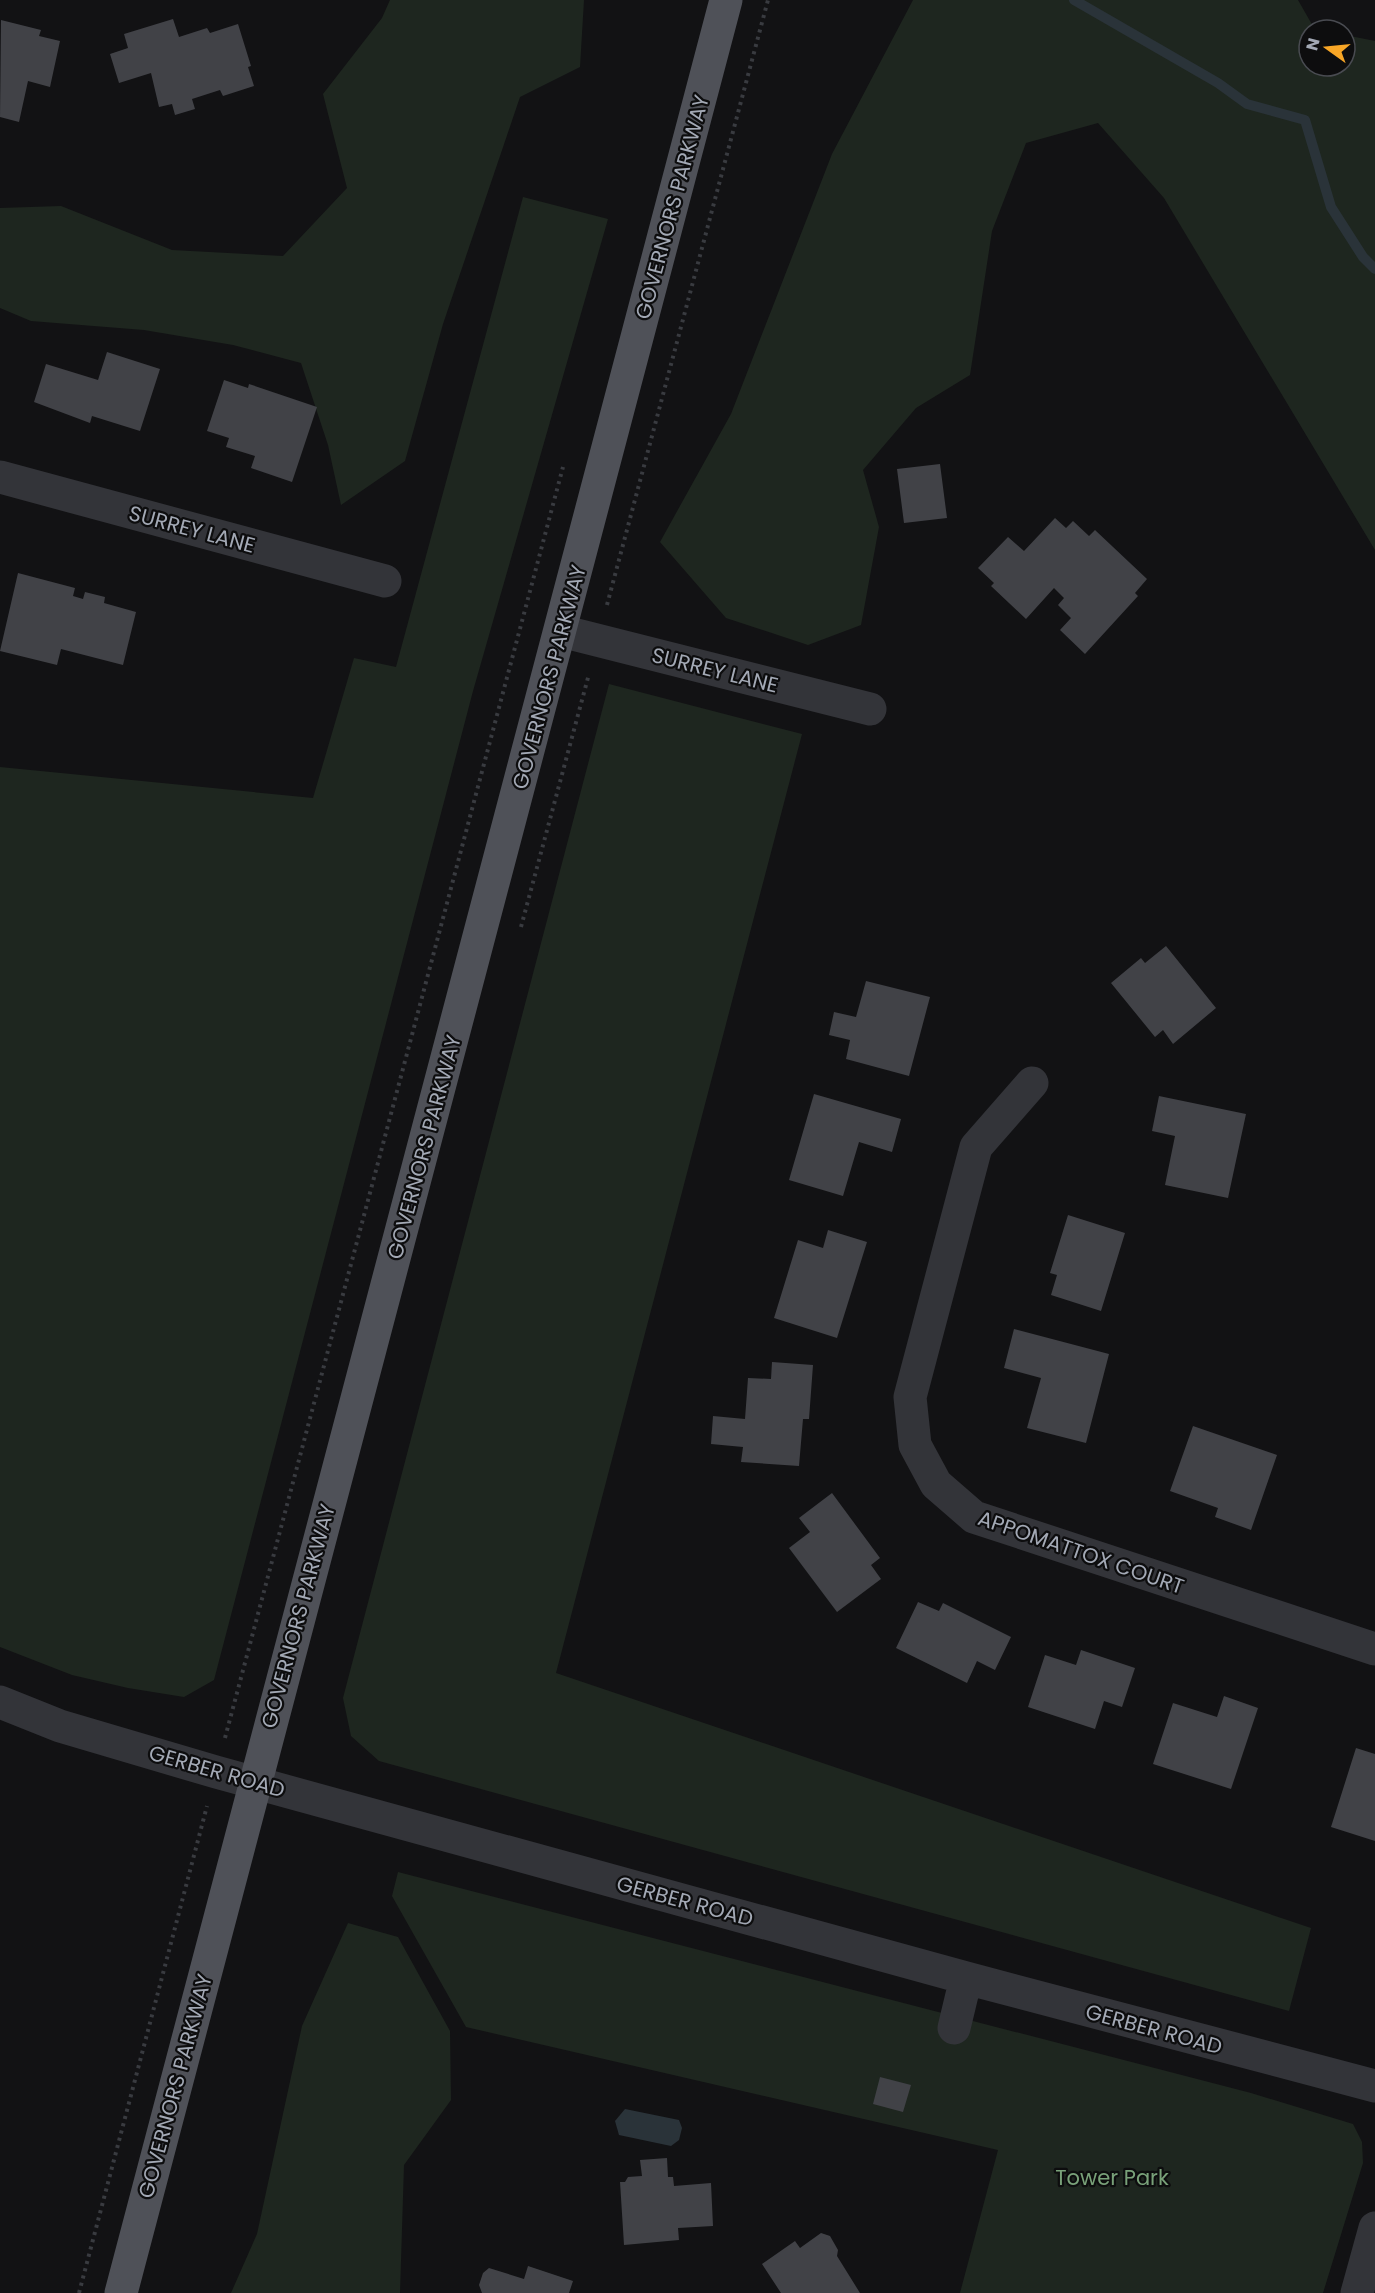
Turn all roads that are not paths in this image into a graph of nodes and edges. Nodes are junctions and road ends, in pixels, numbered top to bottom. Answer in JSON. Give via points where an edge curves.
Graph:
{"nodes":[{"id":1,"x":726,"y":0,"type":"edge"},
{"id":2,"x":0,"y":477,"type":"edge"},
{"id":3,"x":385,"y":581,"type":"dead end"},
{"id":4,"x":561,"y":631,"type":"junction"},
{"id":5,"x":870,"y":709,"type":"dead end"},
{"id":6,"x":1032,"y":1083,"type":"dead end"},
{"id":7,"x":1375,"y":1649,"type":"edge"},
{"id":8,"x":0,"y":1702,"type":"edge"},
{"id":9,"x":255,"y":1781,"type":"junction"},
{"id":10,"x":966,"y":1978,"type":"junction"},
{"id":11,"x":954,"y":2028,"type":"dead end"},
{"id":12,"x":1375,"y":2086,"type":"edge"},
{"id":13,"x":1375,"y":2228,"type":"edge"},
{"id":14,"x":121,"y":2293,"type":"edge"},
{"id":15,"x":1357,"y":2293,"type":"edge"}],
"edges":[{"from":1,"to":4,"type":"main road","name":"GOVERNORS PARKWAY"},
{"from":2,"to":3,"type":"street","name":"SURREY LANE"},
{"from":4,"to":5,"type":"street","name":"SURREY LANE"},
{"from":4,"to":9,"type":"main road","name":"GOVERNORS PARKWAY"},
{"from":6,"to":7,"type":"street","name":"APPOMATTOX COURT","via":[[976,1147],[910,1397],[915,1445],[936,1484],[974,1517]]},
{"from":8,"to":9,"type":"street","name":"GERBER ROAD","via":[[60,1726]]},
{"from":9,"to":10,"type":"street","name":"GERBER ROAD"},
{"from":9,"to":14,"type":"main road","name":"GOVERNORS PARKWAY"},
{"from":10,"to":11,"type":"street"},
{"from":10,"to":12,"type":"street","name":"GERBER ROAD"},
{"from":13,"to":15,"type":"street"}]}
